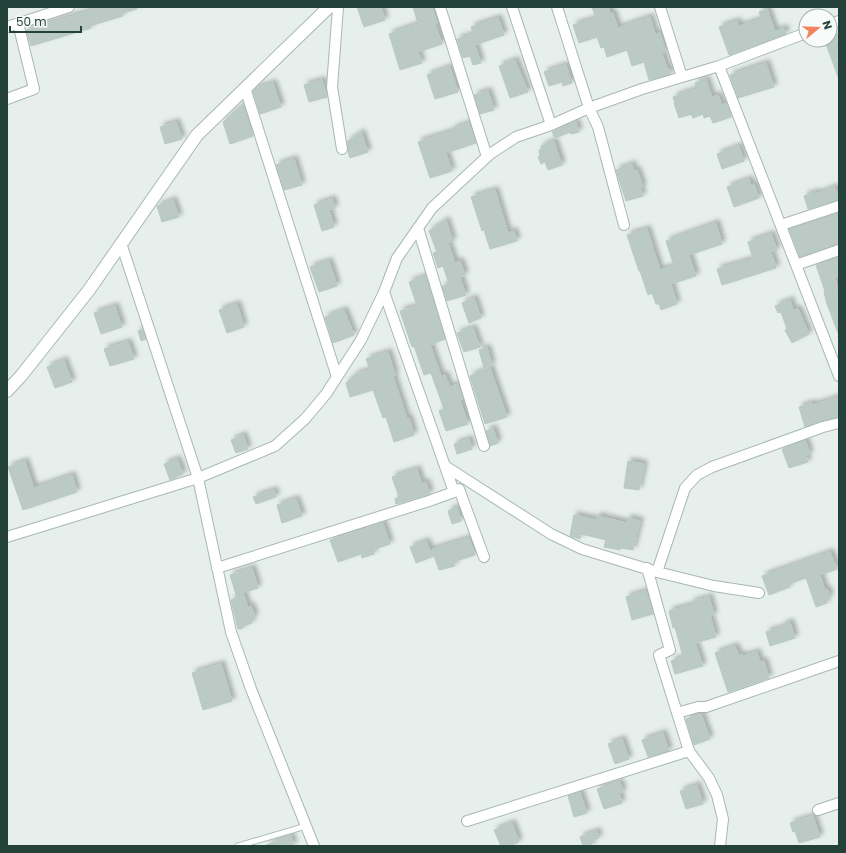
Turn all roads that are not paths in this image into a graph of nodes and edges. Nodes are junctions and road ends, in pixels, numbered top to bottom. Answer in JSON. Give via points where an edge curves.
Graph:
{"nodes":[{"id":1,"x":69,"y":7,"type":"edge"},
{"id":2,"x":329,"y":7,"type":"edge"},
{"id":3,"x":338,"y":7,"type":"edge"},
{"id":4,"x":440,"y":7,"type":"edge"},
{"id":5,"x":512,"y":7,"type":"edge"},
{"id":6,"x":557,"y":7,"type":"edge"},
{"id":7,"x":660,"y":7,"type":"edge"},
{"id":8,"x":18,"y":23,"type":"junction"},
{"id":9,"x":7,"y":27,"type":"edge"},
{"id":10,"x":798,"y":36,"type":"edge"},
{"id":11,"x":719,"y":66,"type":"junction"},
{"id":12,"x":682,"y":77,"type":"junction"},
{"id":13,"x":245,"y":88,"type":"junction"},
{"id":14,"x":7,"y":99,"type":"edge"},
{"id":15,"x":589,"y":108,"type":"junction"},
{"id":16,"x":551,"y":125,"type":"junction"},
{"id":17,"x":342,"y":149,"type":"dead end"},
{"id":18,"x":487,"y":157,"type":"junction"},
{"id":19,"x":839,"y":206,"type":"edge"},
{"id":20,"x":624,"y":225,"type":"dead end"},
{"id":21,"x":781,"y":225,"type":"junction"},
{"id":22,"x":418,"y":228,"type":"junction"},
{"id":23,"x":121,"y":244,"type":"junction"},
{"id":24,"x":839,"y":250,"type":"edge"},
{"id":25,"x":796,"y":265,"type":"junction"},
{"id":26,"x":384,"y":292,"type":"junction"},
{"id":27,"x":839,"y":376,"type":"edge"},
{"id":28,"x":337,"y":377,"type":"junction"},
{"id":29,"x":7,"y":391,"type":"edge"},
{"id":30,"x":839,"y":423,"type":"edge"},
{"id":31,"x":484,"y":446,"type":"dead end"},
{"id":32,"x":445,"y":466,"type":"junction"},
{"id":33,"x":198,"y":478,"type":"junction"},
{"id":34,"x":454,"y":492,"type":"junction"},
{"id":35,"x":7,"y":537,"type":"edge"},
{"id":36,"x":484,"y":557,"type":"dead end"},
{"id":37,"x":217,"y":568,"type":"junction"},
{"id":38,"x":647,"y":568,"type":"junction"},
{"id":39,"x":657,"y":572,"type":"junction"},
{"id":40,"x":758,"y":593,"type":"dead end"},
{"id":41,"x":839,"y":661,"type":"edge"},
{"id":42,"x":677,"y":713,"type":"junction"},
{"id":43,"x":689,"y":751,"type":"junction"},
{"id":44,"x":839,"y":803,"type":"edge"},
{"id":45,"x":818,"y":810,"type":"dead end"},
{"id":46,"x":467,"y":821,"type":"dead end"},
{"id":47,"x":306,"y":826,"type":"junction"},
{"id":48,"x":238,"y":846,"type":"edge"},
{"id":49,"x":314,"y":846,"type":"edge"},
{"id":50,"x":720,"y":846,"type":"edge"}],
"edges":[{"from":1,"to":8,"type":"street"},
{"from":2,"to":13,"type":"street"},
{"from":3,"to":17,"type":"street","via":[[332,87]]},
{"from":4,"to":18,"type":"street"},
{"from":5,"to":16,"type":"street"},
{"from":6,"to":15,"type":"street"},
{"from":7,"to":12,"type":"street"},
{"from":8,"to":9,"type":"street"},
{"from":8,"to":14,"type":"street","via":[[34,89]]},
{"from":10,"to":11,"type":"street"},
{"from":11,"to":12,"type":"street"},
{"from":11,"to":21,"type":"street"},
{"from":12,"to":15,"type":"street"},
{"from":13,"to":23,"type":"street","via":[[197,135]]},
{"from":13,"to":28,"type":"street"},
{"from":15,"to":16,"type":"street"},
{"from":15,"to":20,"type":"street","via":[[598,127]]},
{"from":16,"to":18,"type":"street","via":[[516,137]]},
{"from":18,"to":22,"type":"street","via":[[432,208]]},
{"from":19,"to":21,"type":"street"},
{"from":21,"to":25,"type":"street"},
{"from":22,"to":26,"type":"street","via":[[397,258]]},
{"from":22,"to":31,"type":"street"},
{"from":23,"to":29,"type":"street","via":[[79,302]]},
{"from":23,"to":33,"type":"street"},
{"from":24,"to":25,"type":"street"},
{"from":25,"to":27,"type":"street"},
{"from":26,"to":28,"type":"street","via":[[361,340]]},
{"from":26,"to":32,"type":"street"},
{"from":28,"to":33,"type":"street","via":[[305,419],[275,446]]},
{"from":30,"to":39,"type":"street","via":[[712,467],[697,475],[685,488]]},
{"from":32,"to":34,"type":"street"},
{"from":32,"to":38,"type":"street","via":[[551,534],[582,549]]},
{"from":33,"to":35,"type":"street"},
{"from":33,"to":37,"type":"street"},
{"from":34,"to":36,"type":"street","via":[[459,489]]},
{"from":34,"to":37,"type":"street"},
{"from":37,"to":47,"type":"street","via":[[231,632]]},
{"from":38,"to":39,"type":"street"},
{"from":38,"to":42,"type":"street","via":[[670,650],[659,655]]},
{"from":39,"to":40,"type":"street","via":[[714,586]]},
{"from":41,"to":42,"type":"street","via":[[706,707]]},
{"from":42,"to":43,"type":"street"},
{"from":43,"to":46,"type":"street"},
{"from":43,"to":50,"type":"street","via":[[709,778],[717,795],[723,819]]},
{"from":44,"to":45,"type":"street"},
{"from":47,"to":48,"type":"lane"},
{"from":47,"to":49,"type":"street"}]}
